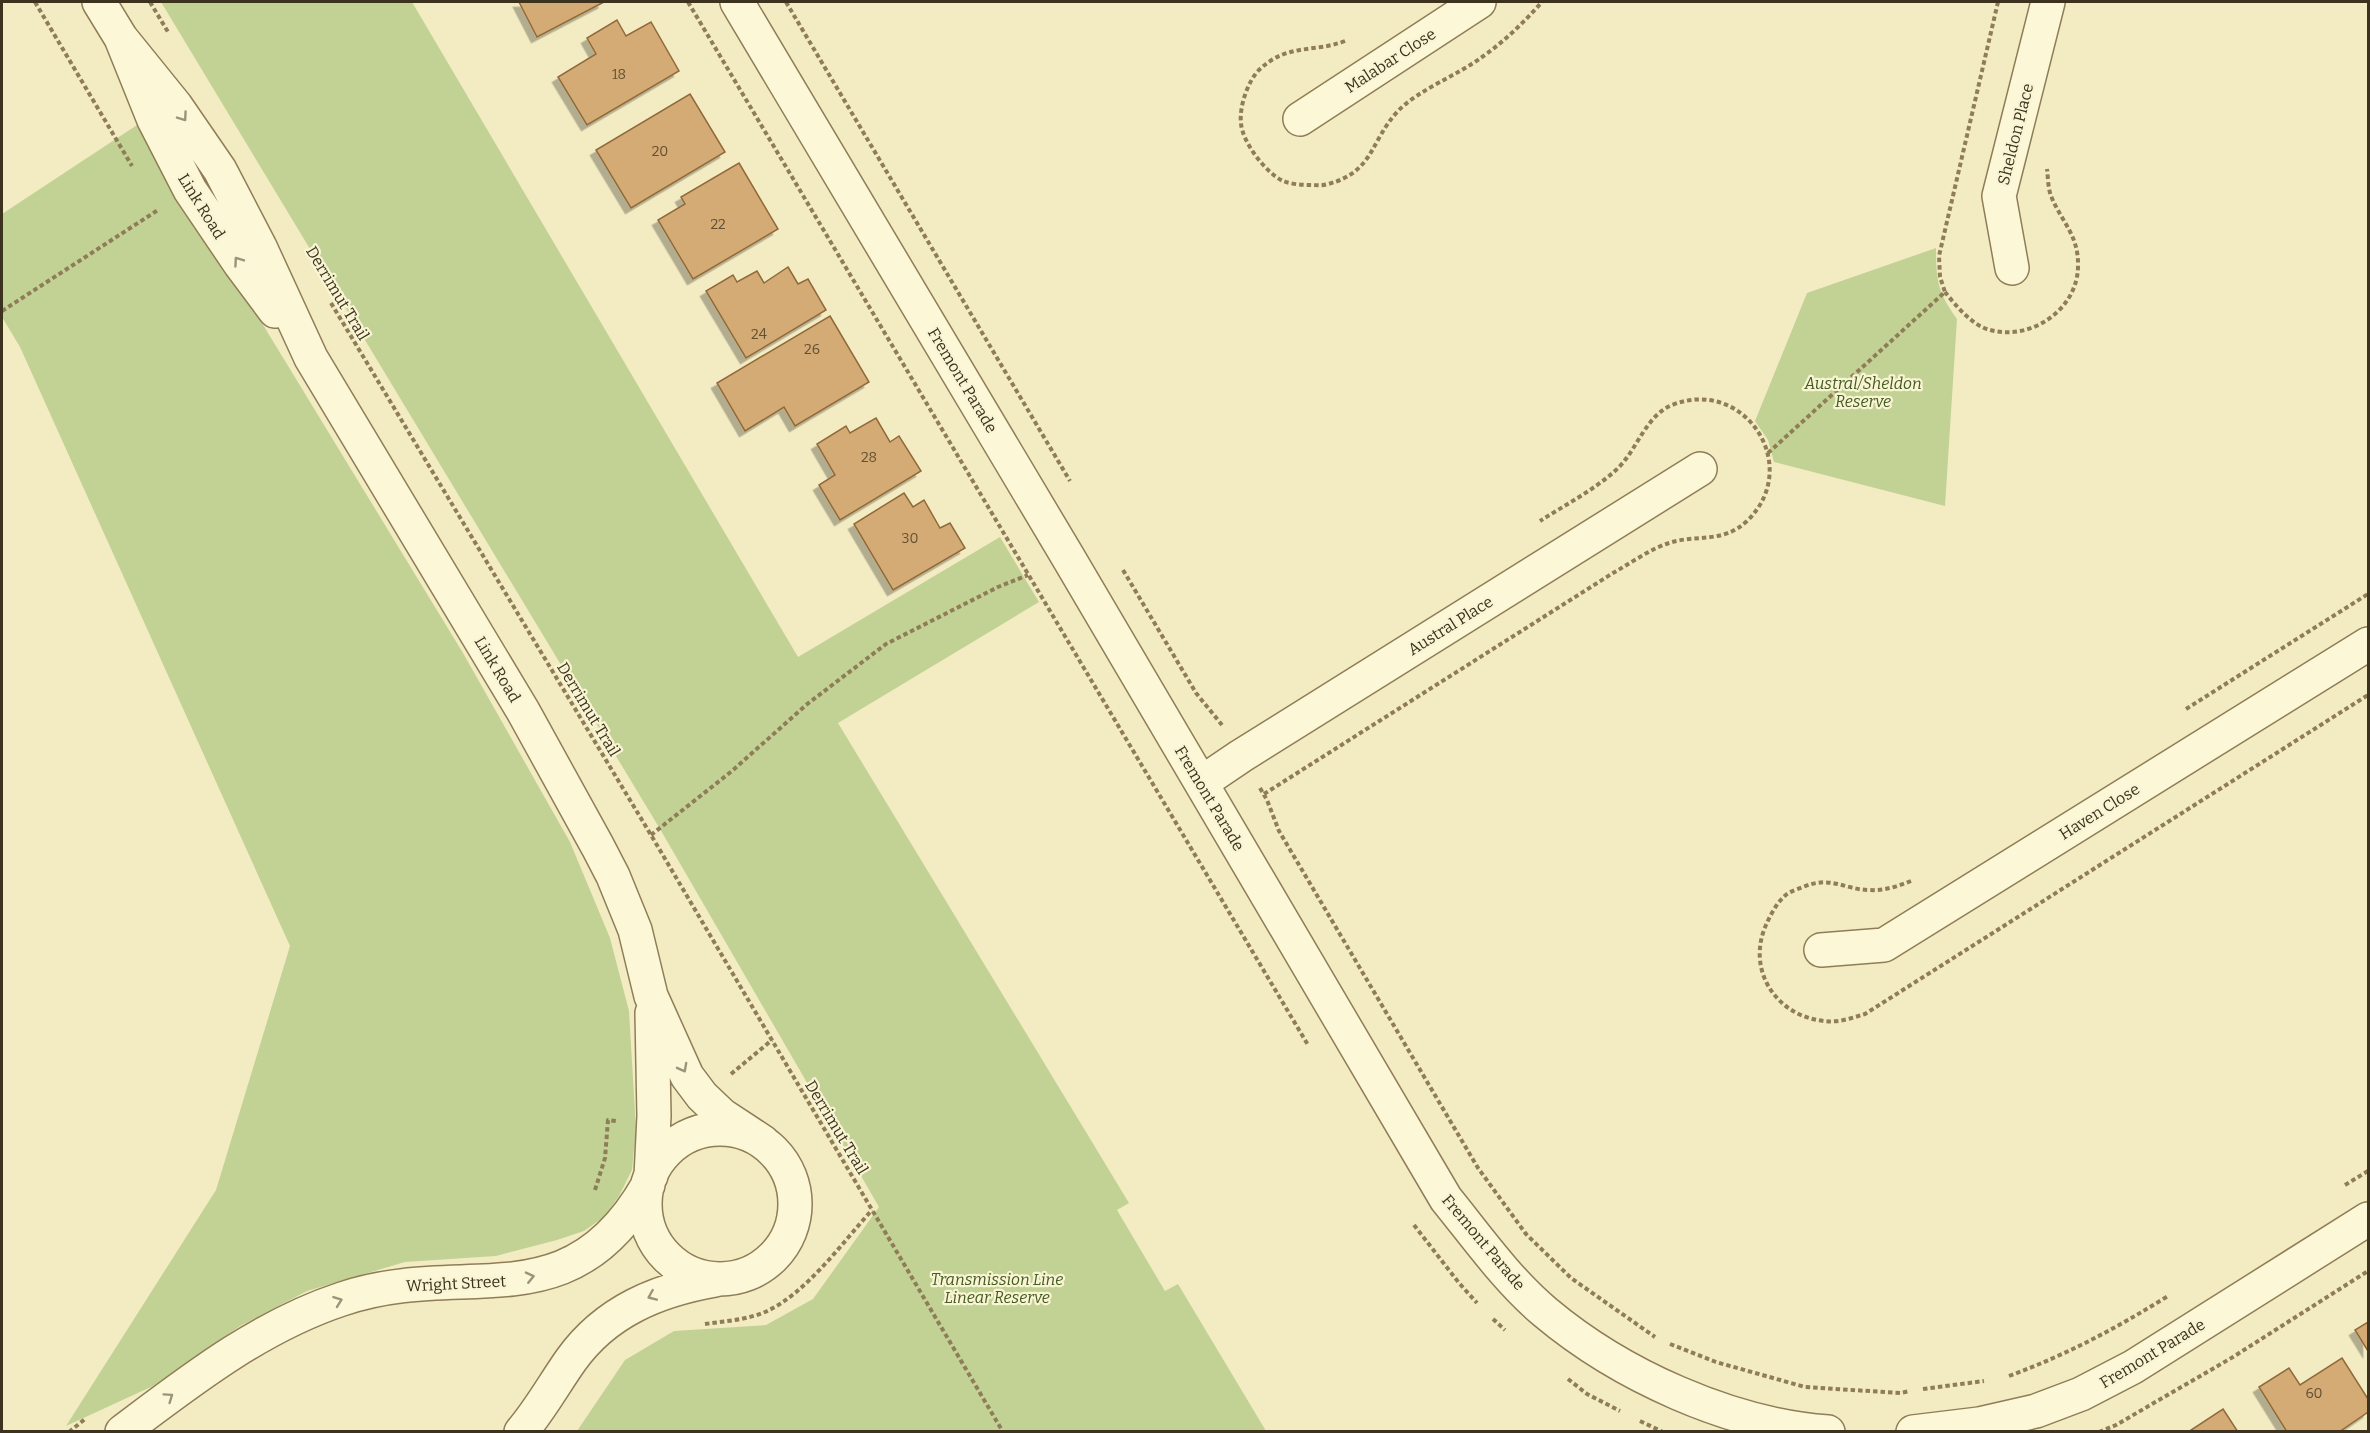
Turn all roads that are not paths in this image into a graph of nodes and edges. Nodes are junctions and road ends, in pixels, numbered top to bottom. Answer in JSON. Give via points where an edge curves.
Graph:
{"nodes":[{"id":1,"x":99,"y":2,"type":"edge"},
{"id":2,"x":737,"y":2,"type":"edge"},
{"id":3,"x":1479,"y":2,"type":"edge"},
{"id":4,"x":2048,"y":2,"type":"edge"},
{"id":5,"x":121,"y":39,"type":"junction"},
{"id":6,"x":1299,"y":119,"type":"dead end"},
{"id":7,"x":2012,"y":268,"type":"dead end"},
{"id":8,"x":311,"y":358,"type":"junction"},
{"id":9,"x":1700,"y":469,"type":"dead end"},
{"id":10,"x":2368,"y":644,"type":"edge"},
{"id":11,"x":1201,"y":783,"type":"junction"},
{"id":12,"x":1821,"y":950,"type":"dead end"},
{"id":13,"x":651,"y":996,"type":"junction"},
{"id":14,"x":763,"y":1142,"type":"junction"},
{"id":15,"x":649,"y":1180,"type":"junction"},
{"id":16,"x":2368,"y":1219,"type":"edge"},
{"id":17,"x":729,"y":1278,"type":"junction"},
{"id":18,"x":1749,"y":1426,"type":"edge"},
{"id":19,"x":122,"y":1431,"type":"edge"},
{"id":20,"x":521,"y":1431,"type":"edge"},
{"id":21,"x":1828,"y":1431,"type":"edge"},
{"id":22,"x":1913,"y":1431,"type":"edge"}],
"edges":[{"from":1,"to":5,"type":"street","name":"Link Road"},
{"from":2,"to":11,"type":"street","name":"Fremont Parade"},
{"from":3,"to":6,"type":"street","name":"Malabar Close"},
{"from":4,"to":7,"type":"street","name":"Sheldon Place","via":[[1999,196]]},
{"from":5,"to":8,"type":"street","name":"Link Road","one_way":true,"via":[[176,106],[220,171]]},
{"from":8,"to":5,"type":"street","name":"Link Road","one_way":true,"via":[[190,190],[154,120]]},
{"from":8,"to":13,"type":"street","name":"Link Road","via":[[523,711],[598,847],[635,930]]},
{"from":9,"to":11,"type":"street","name":"Austral Place"},
{"from":10,"to":12,"type":"street","name":"Haven Close","via":[[1884,945]]},
{"from":11,"to":18,"type":"street","name":"Fremont Parade","via":[[1446,1198],[1501,1266],[1544,1311],[1595,1350]]},
{"from":13,"to":14,"type":"street","name":"Link Road","one_way":true,"via":[[680,1063],[702,1096],[722,1115]]},
{"from":13,"to":15,"type":"street","name":"Link Road","via":[[654,1116]]},
{"from":14,"to":15,"type":"street","via":[[739,1131],[699,1132],[675,1144]]},
{"from":14,"to":17,"type":"street","via":[[789,1174],[795,1201],[793,1222],[785,1241],[767,1262]]},
{"from":15,"to":17,"type":"street","via":[[645,1197],[647,1221],[664,1253],[693,1274]]},
{"from":19,"to":15,"type":"street","name":"Wright Street","one_way":true,"via":[[286,1321],[344,1298],[409,1284],[519,1279],[580,1260],[614,1233]]},
{"from":16,"to":22,"type":"street","name":"Fremont Parade","via":[[2133,1367],[2081,1394],[2036,1411],[1979,1424]]},
{"from":17,"to":20,"type":"street","one_way":true,"via":[[665,1291],[609,1321],[573,1358]]},
{"from":18,"to":21,"type":"street","name":"Fremont Parade"}]}
